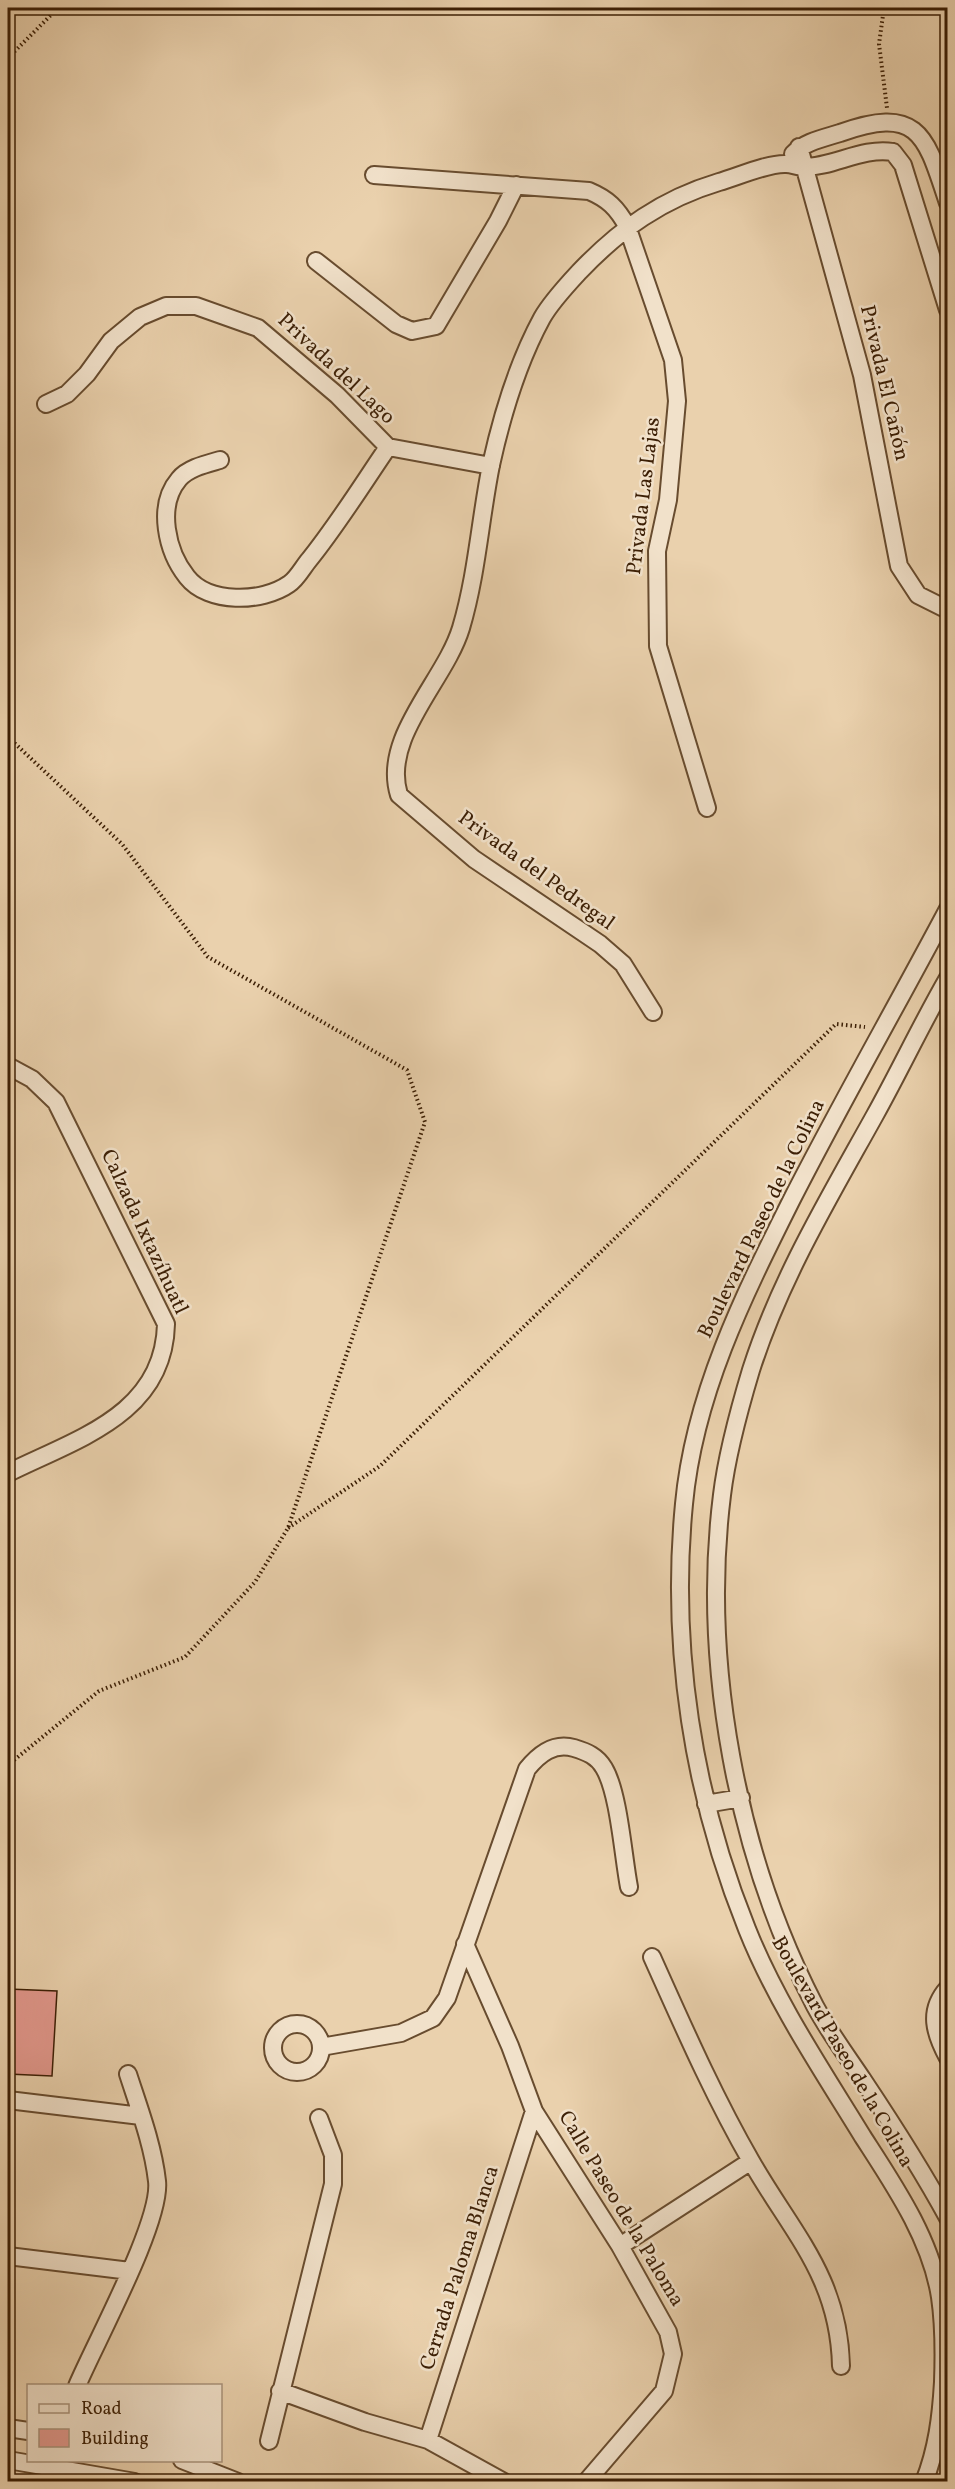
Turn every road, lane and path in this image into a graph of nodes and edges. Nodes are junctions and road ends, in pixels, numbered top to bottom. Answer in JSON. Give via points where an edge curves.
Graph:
{"nodes":[{"id":1,"x":58,"y":8,"type":"edge"},
{"id":2,"x":884,"y":8,"type":"edge"},
{"id":3,"x":8,"y":58,"type":"edge"},
{"id":4,"x":897,"y":124,"type":"junction"},
{"id":5,"x":799,"y":147,"type":"junction"},
{"id":6,"x":893,"y":152,"type":"junction"},
{"id":7,"x":785,"y":163,"type":"junction"},
{"id":8,"x":803,"y":167,"type":"junction"},
{"id":9,"x":374,"y":175,"type":"dead end"},
{"id":10,"x":516,"y":185,"type":"junction"},
{"id":11,"x":948,"y":203,"type":"edge"},
{"id":12,"x":627,"y":226,"type":"junction"},
{"id":13,"x":316,"y":261,"type":"dead end"},
{"id":14,"x":948,"y":310,"type":"edge"},
{"id":15,"x":46,"y":404,"type":"dead end"},
{"id":16,"x":388,"y":447,"type":"junction"},
{"id":17,"x":220,"y":460,"type":"dead end"},
{"id":18,"x":491,"y":466,"type":"junction"},
{"id":19,"x":948,"y":610,"type":"edge"},
{"id":20,"x":8,"y":736,"type":"edge"},
{"id":21,"x":707,"y":808,"type":"dead end"},
{"id":22,"x":948,"y":909,"type":"edge"},
{"id":23,"x":948,"y":978,"type":"edge"},
{"id":24,"x":653,"y":1012,"type":"dead end"},
{"id":25,"x":883,"y":1029,"type":"junction"},
{"id":26,"x":8,"y":1066,"type":"edge"},
{"id":27,"x":8,"y":1473,"type":"edge"},
{"id":28,"x":288,"y":1528,"type":"junction"},
{"id":29,"x":8,"y":1765,"type":"edge"},
{"id":30,"x":741,"y":1798,"type":"junction"},
{"id":31,"x":706,"y":1804,"type":"junction"},
{"id":32,"x":628,"y":1887,"type":"dead end"},
{"id":33,"x":465,"y":1944,"type":"junction"},
{"id":34,"x":652,"y":1957,"type":"dead end"},
{"id":35,"x":948,"y":1988,"type":"edge"},
{"id":36,"x":321,"y":2047,"type":"dead end"},
{"id":37,"x":948,"y":2058,"type":"edge"},
{"id":38,"x":128,"y":2074,"type":"dead end"},
{"id":39,"x":8,"y":2100,"type":"edge"},
{"id":40,"x":534,"y":2111,"type":"junction"},
{"id":41,"x":141,"y":2116,"type":"junction"},
{"id":42,"x":319,"y":2118,"type":"dead end"},
{"id":43,"x":751,"y":2162,"type":"junction"},
{"id":44,"x":948,"y":2218,"type":"edge"},
{"id":45,"x":620,"y":2246,"type":"junction"},
{"id":46,"x":8,"y":2256,"type":"edge"},
{"id":47,"x":130,"y":2271,"type":"junction"},
{"id":48,"x":946,"y":2360,"type":"edge"},
{"id":49,"x":841,"y":2366,"type":"dead end"},
{"id":50,"x":77,"y":2384,"type":"edge"},
{"id":51,"x":280,"y":2391,"type":"junction"},
{"id":52,"x":8,"y":2428,"type":"edge"},
{"id":53,"x":27,"y":2431,"type":"edge"},
{"id":54,"x":268,"y":2440,"type":"dead end"},
{"id":55,"x":429,"y":2440,"type":"junction"},
{"id":56,"x":8,"y":2460,"type":"edge"},
{"id":57,"x":27,"y":2462,"type":"edge"},
{"id":58,"x":187,"y":2462,"type":"edge"},
{"id":59,"x":46,"y":2463,"type":"edge"},
{"id":60,"x":135,"y":2481,"type":"edge"},
{"id":61,"x":238,"y":2481,"type":"edge"},
{"id":62,"x":504,"y":2481,"type":"edge"},
{"id":63,"x":586,"y":2481,"type":"edge"},
{"id":64,"x":924,"y":2481,"type":"edge"}],
"edges":[{"from":1,"to":3,"type":"path"},
{"from":2,"to":4,"type":"path","via":[[879,44]]},
{"from":4,"to":5,"type":"street","via":[[849,129]]},
{"from":4,"to":6,"type":"street"},
{"from":4,"to":11,"type":"street","via":[[919,134],[931,150]]},
{"from":5,"to":7,"type":"street"},
{"from":5,"to":8,"type":"street","name":"Privada El Cañón"},
{"from":6,"to":8,"type":"street","via":[[870,151]]},
{"from":6,"to":14,"type":"street","via":[[903,165]]},
{"from":7,"to":8,"type":"street"},
{"from":7,"to":12,"type":"street","name":"Privada del Pedregal","via":[[693,190]]},
{"from":8,"to":19,"type":"street","name":"Privada El Cañón","via":[[862,375],[899,566],[918,595]]},
{"from":9,"to":10,"type":"street","name":"Privada Las Lajas"},
{"from":10,"to":12,"type":"street","name":"Privada Las Lajas","via":[[589,191],[615,207]]},
{"from":10,"to":13,"type":"street","via":[[436,326],[412,331],[396,324]]},
{"from":12,"to":18,"type":"street","name":"Privada del Pedregal","via":[[567,284],[543,316],[511,389]]},
{"from":12,"to":21,"type":"street","name":"Privada Las Lajas","via":[[673,360],[677,401],[668,500],[657,551],[658,646]]},
{"from":15,"to":16,"type":"street","name":"Privada del Lago","via":[[67,394],[111,341],[140,317],[166,306],[196,306],[258,327],[337,395]]},
{"from":16,"to":17,"type":"street","via":[[290,584],[255,599],[214,594],[188,579],[167,534],[166,504],[179,479],[194,468]]},
{"from":16,"to":18,"type":"street","name":"Privada del Lago"},
{"from":18,"to":24,"type":"street","name":"Privada del Pedregal","via":[[470,596],[457,640],[405,734],[394,779],[399,795],[474,859],[600,944],[623,964]]},
{"from":20,"to":28,"type":"path","via":[[122,844],[208,957],[407,1070],[425,1122]]},
{"from":22,"to":25,"type":"street","name":"Boulevard Paseo de la Colina"},
{"from":23,"to":30,"type":"street","name":"Boulevard Paseo de la Colina","via":[[787,1280],[752,1369],[730,1447],[718,1532],[719,1668]]},
{"from":25,"to":28,"type":"path","via":[[836,1024],[380,1466]]},
{"from":25,"to":31,"type":"street","name":"Boulevard Paseo de la Colina","via":[[743,1298],[706,1395],[684,1500],[680,1558],[682,1659]]},
{"from":26,"to":27,"type":"street","name":"Calzada Ixtazíhuatl","via":[[32,1079],[56,1102],[166,1324],[158,1364],[136,1402],[116,1419]]},
{"from":28,"to":29,"type":"path","via":[[255,1582],[185,1658],[99,1691]]},
{"from":30,"to":31,"type":"street"},
{"from":30,"to":44,"type":"street","name":"Boulevard Paseo de la Colina","via":[[766,1886],[816,2008]]},
{"from":31,"to":48,"type":"street","name":"Boulevard Paseo de la Colina","via":[[748,1932],[791,2016],[886,2173],[927,2250],[940,2296]]},
{"from":32,"to":33,"type":"street","via":[[611,1786],[604,1767],[591,1753],[565,1745],[540,1753],[527,1769]]},
{"from":33,"to":36,"type":"street","via":[[447,1998],[433,2018],[401,2033]]},
{"from":33,"to":40,"type":"street","name":"Calle Paseo de la Paloma"},
{"from":34,"to":43,"type":"street","via":[[692,2047]]},
{"from":35,"to":37,"type":"street","via":[[935,2011],[934,2022]]},
{"from":38,"to":41,"type":"street"},
{"from":39,"to":41,"type":"street"},
{"from":40,"to":45,"type":"street","name":"Calle Paseo de la Paloma"},
{"from":40,"to":55,"type":"street","name":"Cerrada Paloma Blanca"},
{"from":41,"to":47,"type":"street","via":[[157,2182],[154,2207]]},
{"from":42,"to":51,"type":"street","via":[[333,2155],[333,2184]]},
{"from":43,"to":45,"type":"street"},
{"from":43,"to":49,"type":"street","via":[[814,2260],[836,2320]]},
{"from":45,"to":63,"type":"street","name":"Calle Paseo de la Paloma","via":[[668,2332],[673,2354],[664,2391]]},
{"from":46,"to":47,"type":"street"},
{"from":47,"to":50,"type":"street"},
{"from":48,"to":64,"type":"street","name":"Boulevard Paseo de la Colina","via":[[941,2427]]},
{"from":51,"to":54,"type":"street"},
{"from":51,"to":55,"type":"street"},
{"from":52,"to":53,"type":"street"},
{"from":55,"to":62,"type":"street"},
{"from":56,"to":57,"type":"street"},
{"from":58,"to":61,"type":"street"},
{"from":59,"to":60,"type":"street"}]}
